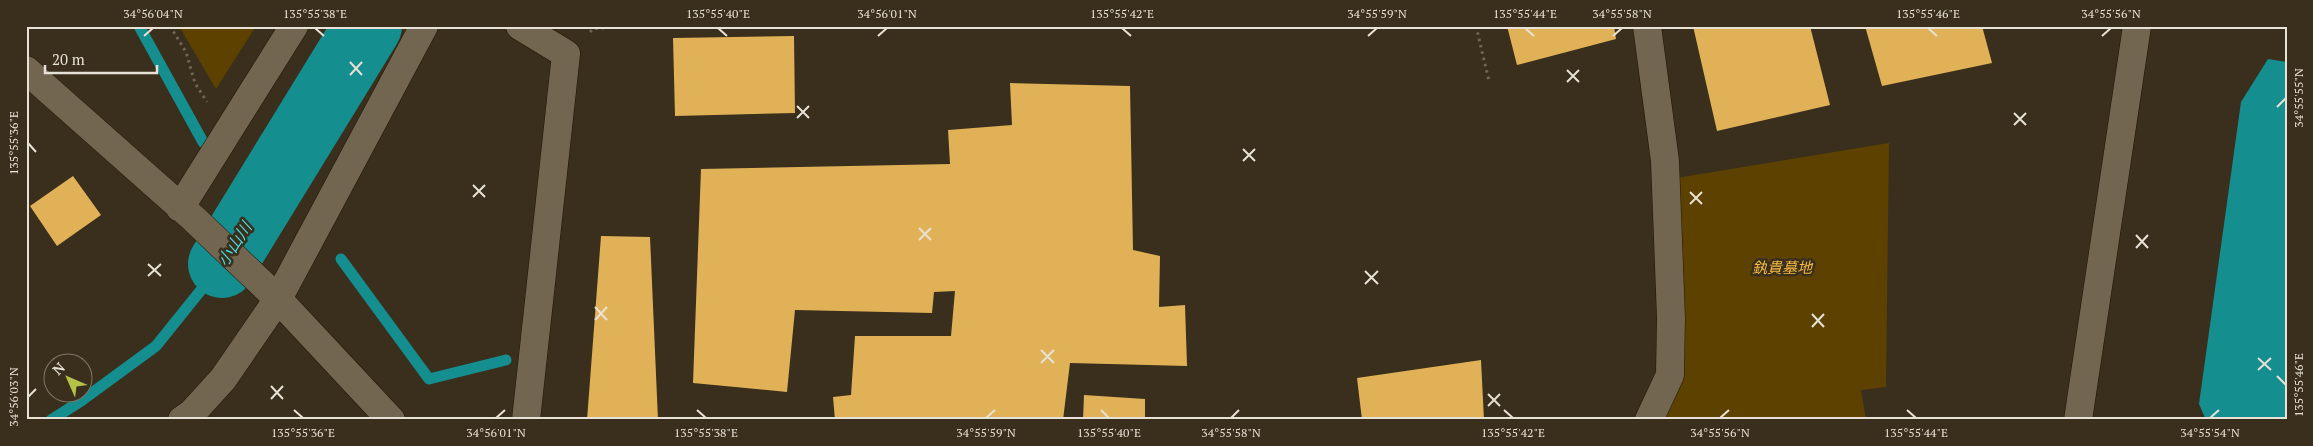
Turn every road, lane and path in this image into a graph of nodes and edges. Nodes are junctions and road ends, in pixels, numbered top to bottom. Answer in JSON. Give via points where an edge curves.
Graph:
{"nodes":[{"id":1,"x":170,"y":26,"type":"edge"},
{"id":2,"x":294,"y":26,"type":"edge"},
{"id":3,"x":424,"y":26,"type":"edge"},
{"id":4,"x":520,"y":26,"type":"edge"},
{"id":5,"x":1476,"y":26,"type":"edge"},
{"id":6,"x":1647,"y":26,"type":"edge"},
{"id":7,"x":2138,"y":26,"type":"edge"},
{"id":8,"x":26,"y":70,"type":"edge"},
{"id":9,"x":1489,"y":81,"type":"dead end"},
{"id":10,"x":227,"y":133,"type":"junction"},
{"id":11,"x":187,"y":213,"type":"junction"},
{"id":12,"x":278,"y":299,"type":"junction"},
{"id":13,"x":182,"y":420,"type":"edge"},
{"id":14,"x":391,"y":420,"type":"edge"},
{"id":15,"x":526,"y":420,"type":"edge"},
{"id":16,"x":1650,"y":420,"type":"edge"},
{"id":17,"x":2078,"y":420,"type":"edge"}],
"edges":[{"from":1,"to":10,"type":"path","via":[[186,52],[195,83]]},
{"from":2,"to":10,"type":"street"},
{"from":3,"to":12,"type":"street"},
{"from":4,"to":15,"type":"street","via":[[566,54]]},
{"from":5,"to":9,"type":"path"},
{"from":6,"to":16,"type":"street","via":[[1665,161],[1671,318],[1670,375]]},
{"from":7,"to":17,"type":"street"},
{"from":8,"to":11,"type":"street"},
{"from":10,"to":11,"type":"street"},
{"from":11,"to":12,"type":"street"},
{"from":12,"to":13,"type":"street","via":[[223,379]]},
{"from":12,"to":14,"type":"street"}]}
